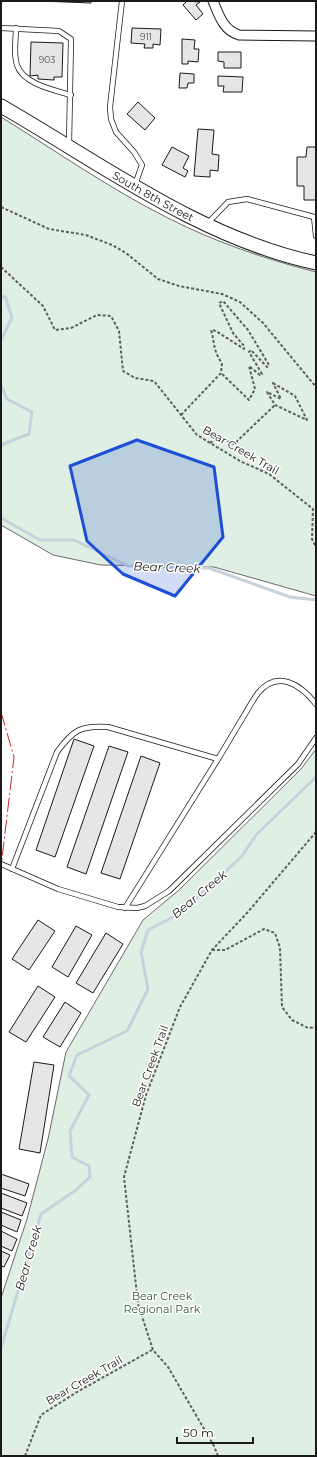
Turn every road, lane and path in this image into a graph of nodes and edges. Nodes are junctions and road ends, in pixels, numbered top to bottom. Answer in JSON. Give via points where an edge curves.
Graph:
{"nodes":[{"id":1,"x":122,"y":1,"type":"edge"},
{"id":2,"x":213,"y":1,"type":"edge"},
{"id":3,"x":1,"y":28,"type":"edge"},
{"id":4,"x":16,"y":28,"type":"junction"},
{"id":5,"x":316,"y":36,"type":"edge"},
{"id":6,"x":71,"y":96,"type":"junction"},
{"id":7,"x":1,"y":106,"type":"edge"},
{"id":8,"x":69,"y":146,"type":"junction"},
{"id":9,"x":134,"y":186,"type":"junction"},
{"id":10,"x":1,"y":207,"type":"edge"},
{"id":11,"x":207,"y":224,"type":"junction"},
{"id":12,"x":316,"y":236,"type":"edge"},
{"id":13,"x":316,"y":263,"type":"edge"},
{"id":14,"x":1,"y":267,"type":"edge"},
{"id":15,"x":221,"y":373,"type":"junction"},
{"id":16,"x":316,"y":387,"type":"edge"},
{"id":17,"x":275,"y":405,"type":"junction"},
{"id":18,"x":181,"y":415,"type":"junction"},
{"id":19,"x":210,"y":443,"type":"junction"},
{"id":20,"x":315,"y":508,"type":"edge"},
{"id":21,"x":316,"y":546,"type":"edge"},
{"id":22,"x":316,"y":704,"type":"edge"},
{"id":23,"x":316,"y":738,"type":"edge"},
{"id":24,"x":218,"y":759,"type":"junction"},
{"id":25,"x":316,"y":832,"type":"edge"},
{"id":26,"x":1,"y":864,"type":"edge"},
{"id":27,"x":12,"y":869,"type":"junction"},
{"id":28,"x":124,"y":908,"type":"junction"},
{"id":29,"x":212,"y":950,"type":"junction"},
{"id":30,"x":316,"y":1027,"type":"edge"},
{"id":31,"x":153,"y":1350,"type":"junction"},
{"id":32,"x":25,"y":1456,"type":"edge"},
{"id":33,"x":218,"y":1456,"type":"edge"}],
"edges":[{"from":1,"to":9,"type":"lane","via":[[110,107],[116,132],[142,165]]},
{"from":2,"to":5,"type":"street","via":[[225,26],[239,35]]},
{"from":3,"to":4,"type":"lane"},
{"from":4,"to":6,"type":"lane","via":[[15,56],[17,66],[24,77]]},
{"from":4,"to":6,"type":"lane","via":[[59,30],[71,40]]},
{"from":6,"to":8,"type":"lane"},
{"from":7,"to":8,"type":"main road","name":"South 8th Street"},
{"from":8,"to":9,"type":"main road","name":"South 8th Street"},
{"from":9,"to":11,"type":"main road","name":"South 8th Street"},
{"from":10,"to":16,"type":"path","via":[[49,229],[86,235],[112,245],[158,279],[179,286],[222,294],[240,302],[263,323]]},
{"from":11,"to":12,"type":"lane","via":[[228,202],[247,199],[314,218]]},
{"from":11,"to":13,"type":"main road","name":"South 8th Street","via":[[273,252]]},
{"from":14,"to":18,"type":"path","name":"Bear Creek Trail","via":[[43,306],[55,330],[71,328],[97,315],[111,316],[118,331],[123,371],[135,378],[154,381]]},
{"from":15,"to":15,"type":"path","via":[[222,363],[215,354],[211,330],[244,349],[218,303],[223,301],[248,330],[269,365],[267,367],[251,350],[249,352],[262,374],[249,366],[255,389],[249,400]]},
{"from":15,"to":18,"type":"path"},
{"from":17,"to":17,"type":"path","via":[[301,417],[307,420],[295,396],[273,383],[281,399],[268,392]]},
{"from":17,"to":19,"type":"path","via":[[234,444],[218,437]]},
{"from":18,"to":19,"type":"path","name":"Bear Creek Trail","via":[[197,436]]},
{"from":19,"to":20,"type":"path","name":"Bear Creek Trail","via":[[269,474]]},
{"from":20,"to":21,"type":"path","name":"Bear Creek Trail","via":[[312,539]]},
{"from":22,"to":24,"type":"lane","via":[[303,689],[294,684],[281,681],[270,684],[258,693]]},
{"from":23,"to":28,"type":"lane","via":[[298,764],[169,891],[145,906]]},
{"from":24,"to":27,"type":"lane","via":[[108,727],[97,726],[78,730],[69,736],[58,752]]},
{"from":24,"to":28,"type":"lane"},
{"from":25,"to":29,"type":"path","name":"Bear Creek Trail"},
{"from":26,"to":27,"type":"lane"},
{"from":27,"to":28,"type":"lane","via":[[58,889]]},
{"from":29,"to":30,"type":"path","via":[[225,950],[264,928],[275,933],[280,948],[282,1007],[292,1020],[308,1028]]},
{"from":29,"to":31,"type":"path","name":"Bear Creek Trail","via":[[180,1007],[146,1095],[124,1177],[138,1304]]},
{"from":31,"to":32,"type":"path","name":"Bear Creek Trail","via":[[41,1415]]},
{"from":31,"to":33,"type":"path","name":"Bear Creek Trail","via":[[168,1367]]}]}
